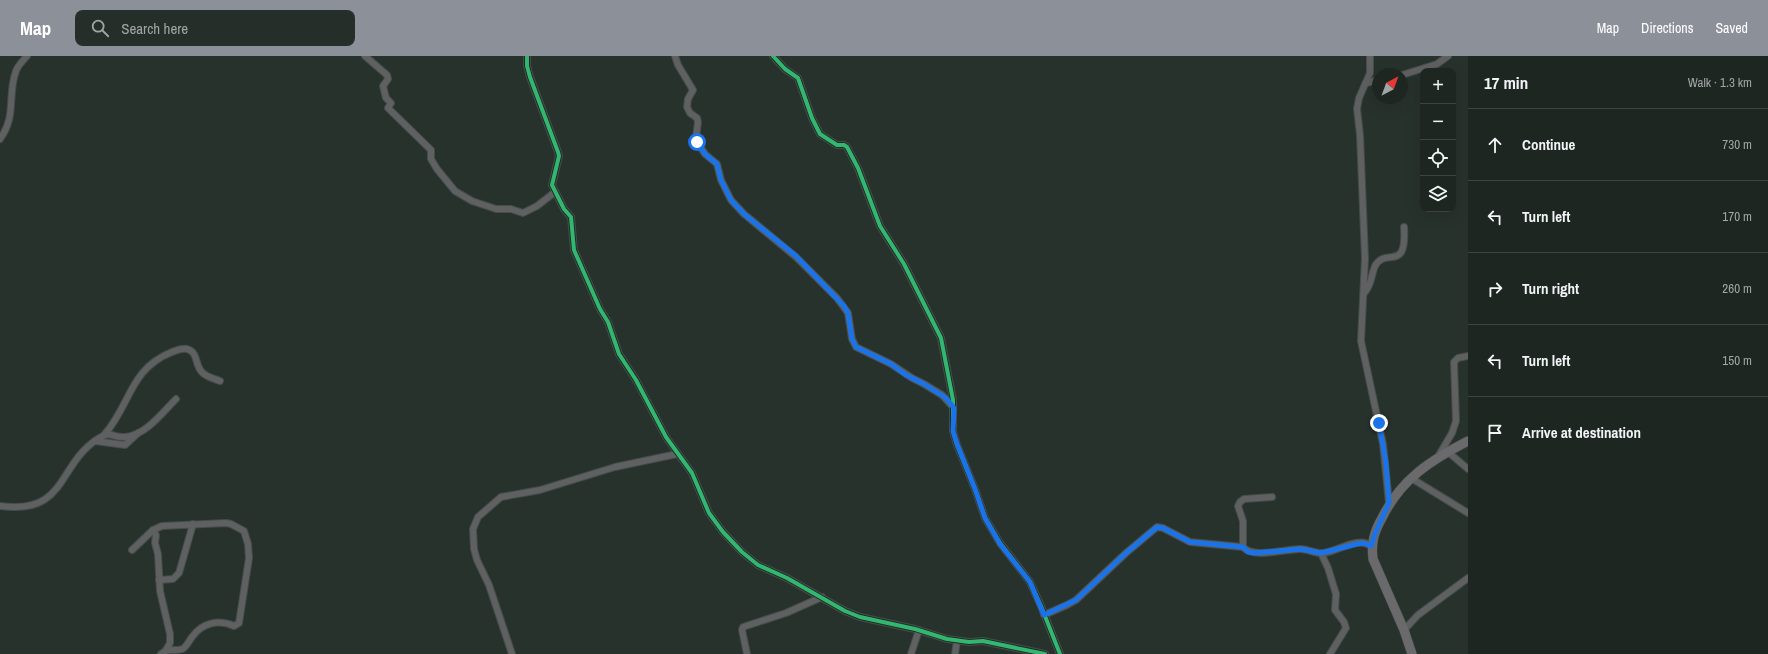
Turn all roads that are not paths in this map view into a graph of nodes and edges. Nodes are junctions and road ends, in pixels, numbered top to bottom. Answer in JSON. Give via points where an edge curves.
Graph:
{"nodes":[{"id":1,"x":27,"y":56,"type":"edge"},
{"id":2,"x":365,"y":56,"type":"edge"},
{"id":3,"x":527,"y":56,"type":"edge"},
{"id":4,"x":675,"y":56,"type":"edge"},
{"id":5,"x":773,"y":56,"type":"edge"},
{"id":6,"x":1370,"y":56,"type":"edge"},
{"id":7,"x":1448,"y":56,"type":"edge"},
{"id":8,"x":1408,"y":73,"type":"edge"},
{"id":9,"x":1372,"y":82,"type":"edge"},
{"id":10,"x":1367,"y":83,"type":"junction"},
{"id":11,"x":0,"y":139,"type":"edge"},
{"id":12,"x":555,"y":192,"type":"junction"},
{"id":13,"x":1404,"y":227,"type":"dead end"},
{"id":14,"x":1365,"y":292,"type":"junction"},
{"id":15,"x":1468,"y":356,"type":"edge"},
{"id":16,"x":220,"y":381,"type":"dead end"},
{"id":17,"x":176,"y":399,"type":"dead end"},
{"id":18,"x":954,"y":408,"type":"junction"},
{"id":19,"x":138,"y":433,"type":"junction"},
{"id":20,"x":104,"y":435,"type":"junction"},
{"id":21,"x":95,"y":441,"type":"junction"},
{"id":22,"x":1468,"y":441,"type":"edge"},
{"id":23,"x":1448,"y":452,"type":"junction"},
{"id":24,"x":677,"y":454,"type":"junction"},
{"id":25,"x":1438,"y":457,"type":"junction"},
{"id":26,"x":1468,"y":469,"type":"edge"},
{"id":27,"x":1411,"y":478,"type":"junction"},
{"id":28,"x":1272,"y":497,"type":"dead end"},
{"id":29,"x":1389,"y":503,"type":"junction"},
{"id":30,"x":0,"y":506,"type":"edge"},
{"id":31,"x":1468,"y":513,"type":"edge"},
{"id":32,"x":193,"y":524,"type":"junction"},
{"id":33,"x":153,"y":530,"type":"junction"},
{"id":34,"x":1371,"y":546,"type":"junction"},
{"id":35,"x":1243,"y":547,"type":"junction"},
{"id":36,"x":132,"y":550,"type":"dead end"},
{"id":37,"x":1321,"y":553,"type":"junction"},
{"id":38,"x":1468,"y":578,"type":"edge"},
{"id":39,"x":159,"y":580,"type":"junction"},
{"id":40,"x":822,"y":597,"type":"junction"},
{"id":41,"x":1044,"y":615,"type":"junction"},
{"id":42,"x":919,"y":630,"type":"junction"},
{"id":43,"x":1404,"y":630,"type":"junction"},
{"id":44,"x":957,"y":640,"type":"junction"},
{"id":45,"x":163,"y":652,"type":"edge"},
{"id":46,"x":512,"y":654,"type":"edge"},
{"id":47,"x":747,"y":654,"type":"edge"},
{"id":48,"x":911,"y":654,"type":"edge"},
{"id":49,"x":955,"y":654,"type":"edge"},
{"id":50,"x":1044,"y":654,"type":"edge"},
{"id":51,"x":1060,"y":654,"type":"edge"},
{"id":52,"x":1330,"y":654,"type":"edge"},
{"id":53,"x":1412,"y":654,"type":"edge"}],
"edges":[{"from":1,"to":11,"type":"street","via":[[16,70],[10,118]]},
{"from":2,"to":12,"type":"street","via":[[384,72],[388,79],[383,86],[386,98],[391,103],[388,108],[431,150],[431,159],[455,191],[472,201],[496,209],[510,209],[523,213]]},
{"from":3,"to":12,"type":"street","via":[[530,77],[559,156],[552,185]]},
{"from":4,"to":18,"type":"street","via":[[693,90],[687,107],[697,118],[697,142],[705,154],[717,164],[721,180],[731,200],[744,214],[796,256],[837,298],[848,313],[852,339],[856,347],[924,384],[946,398]]},
{"from":5,"to":18,"type":"street","via":[[798,78],[820,134],[837,145],[846,145],[855,160],[880,226],[904,264],[941,338]]},
{"from":6,"to":10,"type":"street"},
{"from":7,"to":8,"type":"street","via":[[1437,64]]},
{"from":9,"to":10,"type":"street"},
{"from":10,"to":14,"type":"street","via":[[1359,98],[1357,109]]},
{"from":12,"to":24,"type":"street","via":[[571,217],[574,250],[608,322],[619,354]]},
{"from":13,"to":14,"type":"street","via":[[1404,248],[1401,253],[1375,266],[1371,282]]},
{"from":14,"to":29,"type":"street","via":[[1361,341],[1383,444]]},
{"from":15,"to":25,"type":"street","via":[[1458,358],[1454,362],[1456,421]]},
{"from":16,"to":20,"type":"street","via":[[204,375],[199,369],[196,357],[189,350],[183,348],[166,355],[148,365]]},
{"from":17,"to":19,"type":"street"},
{"from":18,"to":41,"type":"street","via":[[953,431],[985,518],[1000,544],[1030,582]]},
{"from":19,"to":20,"type":"street","via":[[126,437]]},
{"from":19,"to":21,"type":"street","via":[[125,445]]},
{"from":20,"to":21,"type":"street"},
{"from":21,"to":30,"type":"street","via":[[84,451],[51,496],[24,506]]},
{"from":22,"to":23,"type":"street"},
{"from":23,"to":25,"type":"street"},
{"from":23,"to":26,"type":"street"},
{"from":24,"to":40,"type":"street","via":[[692,473],[709,513],[732,542],[758,565]]},
{"from":24,"to":46,"type":"street","via":[[615,467],[540,490],[501,497],[478,517],[473,529],[474,550],[489,584]]},
{"from":25,"to":27,"type":"street"},
{"from":27,"to":29,"type":"street"},
{"from":27,"to":31,"type":"street"},
{"from":28,"to":35,"type":"street","via":[[1244,499],[1240,502],[1238,506],[1243,521]]},
{"from":29,"to":34,"type":"street"},
{"from":32,"to":33,"type":"street","via":[[162,526]]},
{"from":32,"to":39,"type":"street","via":[[179,573],[173,579]]},
{"from":32,"to":45,"type":"street","via":[[231,524],[245,532],[249,558],[240,619],[234,626],[222,622],[208,625],[196,632],[184,648]]},
{"from":33,"to":36,"type":"street"},
{"from":33,"to":39,"type":"street","via":[[156,536]]},
{"from":34,"to":37,"type":"street","via":[[1363,543]]},
{"from":34,"to":43,"type":"street","via":[[1373,559]]},
{"from":35,"to":37,"type":"street","via":[[1254,553],[1301,549]]},
{"from":35,"to":41,"type":"street","via":[[1190,542],[1157,527],[1076,600]]},
{"from":37,"to":52,"type":"street","via":[[1336,594],[1336,610],[1346,628]]},
{"from":38,"to":43,"type":"street","via":[[1418,615]]},
{"from":39,"to":45,"type":"street","via":[[171,639]]},
{"from":40,"to":42,"type":"street","via":[[860,617]]},
{"from":40,"to":47,"type":"street","via":[[786,613],[743,627]]},
{"from":41,"to":51,"type":"street"},
{"from":42,"to":44,"type":"street"},
{"from":42,"to":48,"type":"street"},
{"from":43,"to":53,"type":"street"},
{"from":44,"to":49,"type":"street"},
{"from":44,"to":50,"type":"street","via":[[983,641]]}]}
